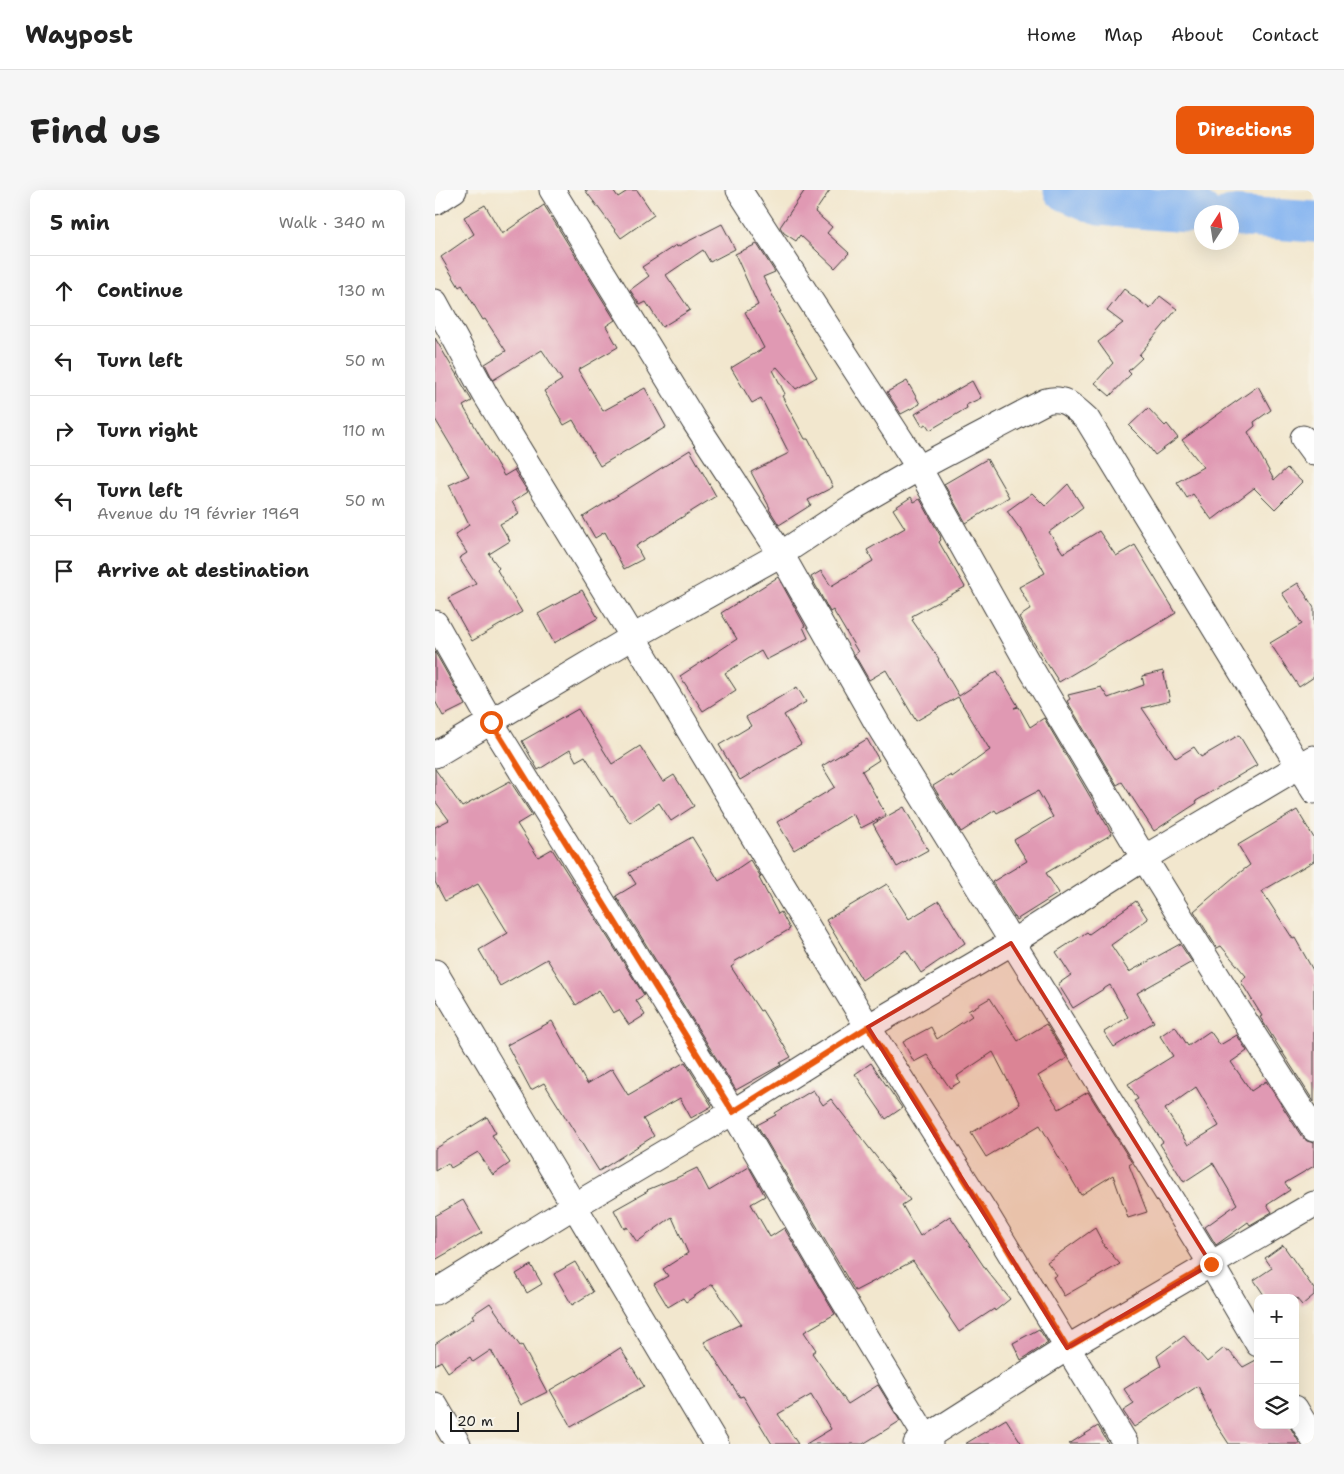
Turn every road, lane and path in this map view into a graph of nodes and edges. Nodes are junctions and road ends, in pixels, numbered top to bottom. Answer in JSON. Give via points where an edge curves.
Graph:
{"nodes":[{"id":1,"x":454,"y":190,"type":"edge"},
{"id":2,"x":552,"y":190,"type":"edge"},
{"id":3,"x":739,"y":190,"type":"edge"},
{"id":4,"x":435,"y":202,"type":"edge"},
{"id":5,"x":435,"y":302,"type":"edge"},
{"id":6,"x":919,"y":468,"type":"junction"},
{"id":7,"x":781,"y":554,"type":"junction"},
{"id":8,"x":435,"y":623,"type":"edge"},
{"id":9,"x":633,"y":637,"type":"junction"},
{"id":10,"x":491,"y":722,"type":"junction"},
{"id":11,"x":435,"y":755,"type":"edge"},
{"id":12,"x":1307,"y":762,"type":"edge"},
{"id":13,"x":1314,"y":791,"type":"edge"},
{"id":14,"x":1144,"y":858,"type":"junction"},
{"id":15,"x":1011,"y":942,"type":"junction"},
{"id":16,"x":435,"y":972,"type":"edge"},
{"id":17,"x":868,"y":1027,"type":"junction"},
{"id":18,"x":733,"y":1112,"type":"junction"},
{"id":19,"x":1314,"y":1129,"type":"edge"},
{"id":20,"x":1314,"y":1204,"type":"edge"},
{"id":21,"x":574,"y":1206,"type":"junction"},
{"id":22,"x":1211,"y":1264,"type":"junction"},
{"id":23,"x":435,"y":1292,"type":"edge"},
{"id":24,"x":1255,"y":1339,"type":"edge"},
{"id":25,"x":1067,"y":1348,"type":"junction"},
{"id":26,"x":435,"y":1405,"type":"edge"},
{"id":27,"x":1299,"y":1415,"type":"edge"},
{"id":28,"x":1314,"y":1440,"type":"edge"},
{"id":29,"x":924,"y":1442,"type":"edge"},
{"id":30,"x":458,"y":1444,"type":"edge"},
{"id":31,"x":716,"y":1444,"type":"edge"},
{"id":32,"x":1126,"y":1444,"type":"edge"}],
"edges":[{"from":1,"to":4,"type":"street"},
{"from":2,"to":7,"type":"street","via":[[694,421]]},
{"from":3,"to":6,"type":"street"},
{"from":5,"to":9,"type":"street","via":[[485,394]]},
{"from":6,"to":7,"type":"street"},
{"from":6,"to":12,"type":"street","via":[[1046,401],[1056,399],[1067,403],[1087,419]]},
{"from":6,"to":14,"type":"street","via":[[1030,667]]},
{"from":7,"to":9,"type":"street"},
{"from":7,"to":15,"type":"street","via":[[877,723]]},
{"from":8,"to":10,"type":"street"},
{"from":9,"to":10,"type":"street"},
{"from":9,"to":17,"type":"street"},
{"from":10,"to":11,"type":"street"},
{"from":10,"to":18,"type":"street"},
{"from":12,"to":13,"type":"street"},
{"from":12,"to":14,"type":"street"},
{"from":14,"to":15,"type":"street"},
{"from":14,"to":19,"type":"street"},
{"from":15,"to":17,"type":"street"},
{"from":15,"to":22,"type":"street"},
{"from":16,"to":21,"type":"street"},
{"from":17,"to":18,"type":"street"},
{"from":17,"to":25,"type":"street"},
{"from":18,"to":21,"type":"street"},
{"from":18,"to":29,"type":"street"},
{"from":20,"to":22,"type":"street"},
{"from":21,"to":23,"type":"street"},
{"from":21,"to":31,"type":"street"},
{"from":22,"to":24,"type":"street"},
{"from":22,"to":25,"type":"street"},
{"from":25,"to":29,"type":"street"},
{"from":25,"to":32,"type":"street"},
{"from":26,"to":30,"type":"street"},
{"from":27,"to":28,"type":"street"}]}
